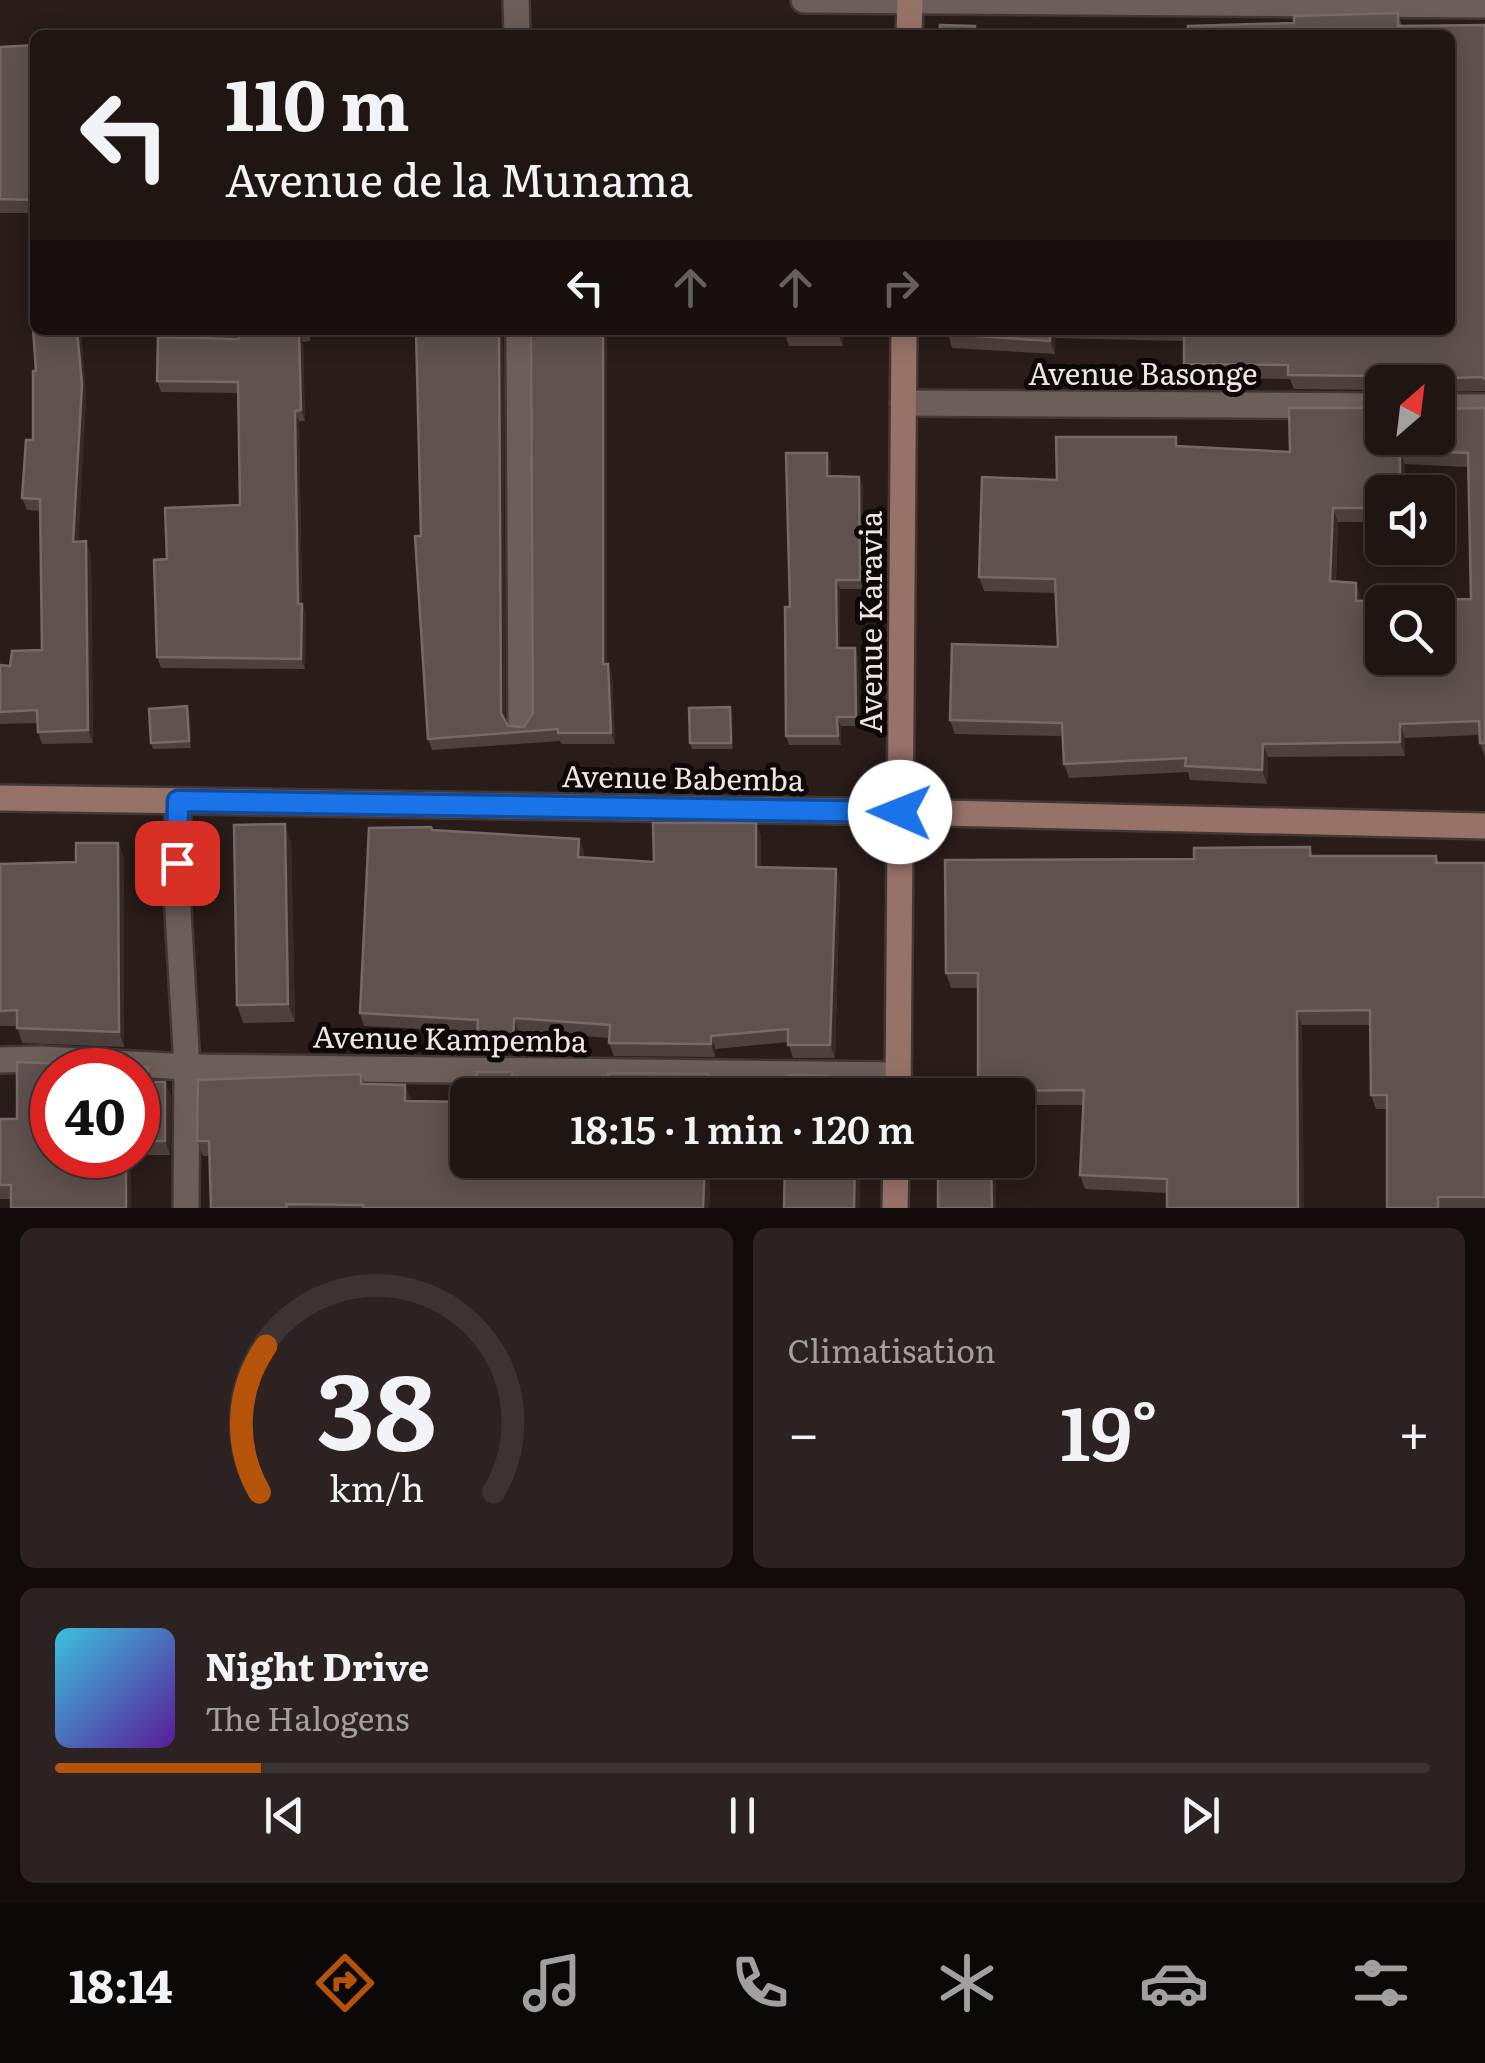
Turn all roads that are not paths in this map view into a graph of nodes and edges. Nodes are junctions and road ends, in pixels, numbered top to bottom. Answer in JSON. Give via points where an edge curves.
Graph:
{"nodes":[{"id":1,"x":516,"y":0,"type":"edge"},
{"id":2,"x":804,"y":0,"type":"edge"},
{"id":3,"x":910,"y":1,"type":"edge"},
{"id":4,"x":1485,"y":6,"type":"edge"},
{"id":5,"x":516,"y":30,"type":"edge"},
{"id":6,"x":909,"y":30,"type":"edge"},
{"id":7,"x":519,"y":335,"type":"edge"},
{"id":8,"x":904,"y":335,"type":"edge"},
{"id":9,"x":903,"y":403,"type":"junction"},
{"id":10,"x":1365,"y":406,"type":"edge"},
{"id":11,"x":1455,"y":407,"type":"edge"},
{"id":12,"x":1485,"y":407,"type":"edge"},
{"id":13,"x":522,"y":724,"type":"edge"},
{"id":14,"x":0,"y":798,"type":"edge"},
{"id":15,"x":178,"y":801,"type":"junction"},
{"id":16,"x":900,"y":812,"type":"junction"},
{"id":17,"x":1485,"y":826,"type":"edge"},
{"id":18,"x":0,"y":1060,"type":"edge"},
{"id":19,"x":187,"y":1067,"type":"junction"},
{"id":20,"x":622,"y":1078,"type":"edge"},
{"id":21,"x":898,"y":1078,"type":"edge"},
{"id":22,"x":896,"y":1178,"type":"edge"},
{"id":23,"x":186,"y":1208,"type":"edge"},
{"id":24,"x":895,"y":1208,"type":"edge"}],
"edges":[{"from":1,"to":5,"type":"street"},
{"from":2,"to":3,"type":"street"},
{"from":3,"to":4,"type":"street"},
{"from":3,"to":6,"type":"street"},
{"from":7,"to":13,"type":"street"},
{"from":8,"to":9,"type":"street","name":"Avenue Karavia"},
{"from":9,"to":10,"type":"street","name":"Avenue Basonge"},
{"from":9,"to":16,"type":"street","name":"Avenue Karavia"},
{"from":11,"to":12,"type":"street"},
{"from":14,"to":15,"type":"street","name":"Avenue Babemba"},
{"from":15,"to":16,"type":"street","name":"Avenue Babemba"},
{"from":15,"to":19,"type":"street"},
{"from":16,"to":17,"type":"street","name":"Avenue Babemba"},
{"from":16,"to":21,"type":"street","name":"Avenue Karavia"},
{"from":18,"to":19,"type":"street","name":"Avenue Kampemba"},
{"from":19,"to":20,"type":"street","name":"Avenue Kampemba"},
{"from":19,"to":23,"type":"street"},
{"from":22,"to":24,"type":"street"}]}
